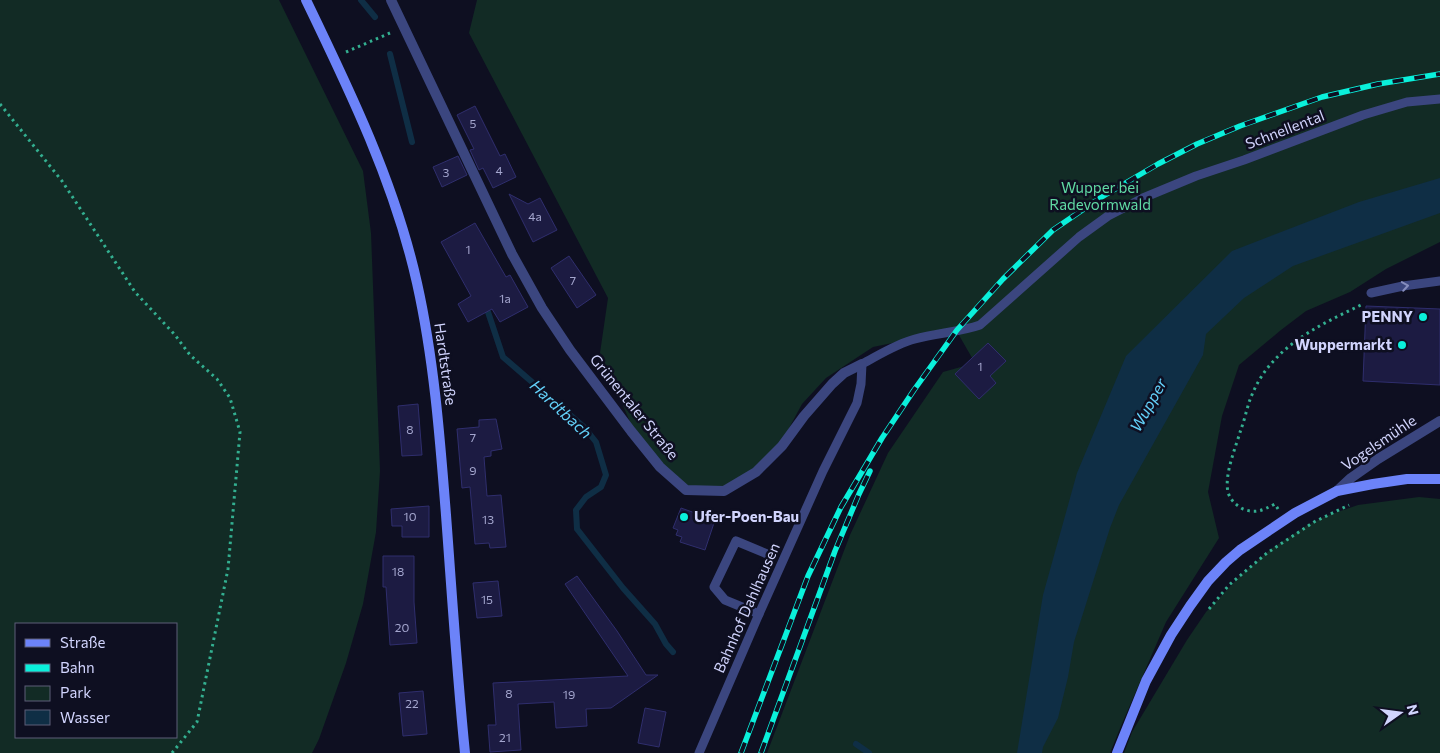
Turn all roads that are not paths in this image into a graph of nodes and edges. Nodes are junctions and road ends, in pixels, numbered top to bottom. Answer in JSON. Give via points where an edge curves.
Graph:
{"nodes":[{"id":1,"x":306,"y":0,"type":"edge"},
{"id":2,"x":391,"y":0,"type":"edge"},
{"id":3,"x":1440,"y":99,"type":"edge"},
{"id":4,"x":1144,"y":198,"type":"joint"},
{"id":5,"x":1440,"y":281,"type":"edge"},
{"id":6,"x":1371,"y":293,"type":"dead end"},
{"id":7,"x":862,"y":364,"type":"junction"},
{"id":8,"x":1440,"y":421,"type":"edge"},
{"id":9,"x":1440,"y":478,"type":"edge"},
{"id":10,"x":1337,"y":492,"type":"junction"},
{"id":11,"x":767,"y":554,"type":"dead end"},
{"id":12,"x":759,"y":614,"type":"junction"},
{"id":13,"x":464,"y":753,"type":"edge"},
{"id":14,"x":699,"y":753,"type":"edge"},
{"id":15,"x":1116,"y":753,"type":"edge"}],
"edges":[{"from":1,"to":13,"type":"main road","name":"Hardtstraße","via":[[371,142],[400,218],[417,284],[441,446]]},
{"from":2,"to":7,"type":"street","name":"Grünentaler Straße","via":[[512,254],[542,308],[626,424],[660,466],[686,490],[724,491],[756,472],[782,446],[832,384]]},
{"from":3,"to":4,"type":"lane","name":"Schnellental","via":[[1407,102],[1363,115]]},
{"from":4,"to":7,"type":"lane","name":"Grünentaler Straße","via":[[1108,216],[1079,237],[980,325],[914,339]]},
{"from":6,"to":5,"type":"lane","one_way":true},
{"from":7,"to":12,"type":"lane","name":"Bahnhof Dahlhausen","via":[[857,404]]},
{"from":8,"to":10,"type":"street","name":"Vogelsmühle","via":[[1378,459]]},
{"from":9,"to":10,"type":"main road","via":[[1407,479]]},
{"from":10,"to":15,"type":"main road","via":[[1317,500],[1240,550],[1208,581],[1171,635],[1146,681]]},
{"from":11,"to":12,"type":"lane","via":[[736,541],[714,587],[725,600]]},
{"from":12,"to":14,"type":"lane","name":"Bahnhof Dahlhausen"}]}
